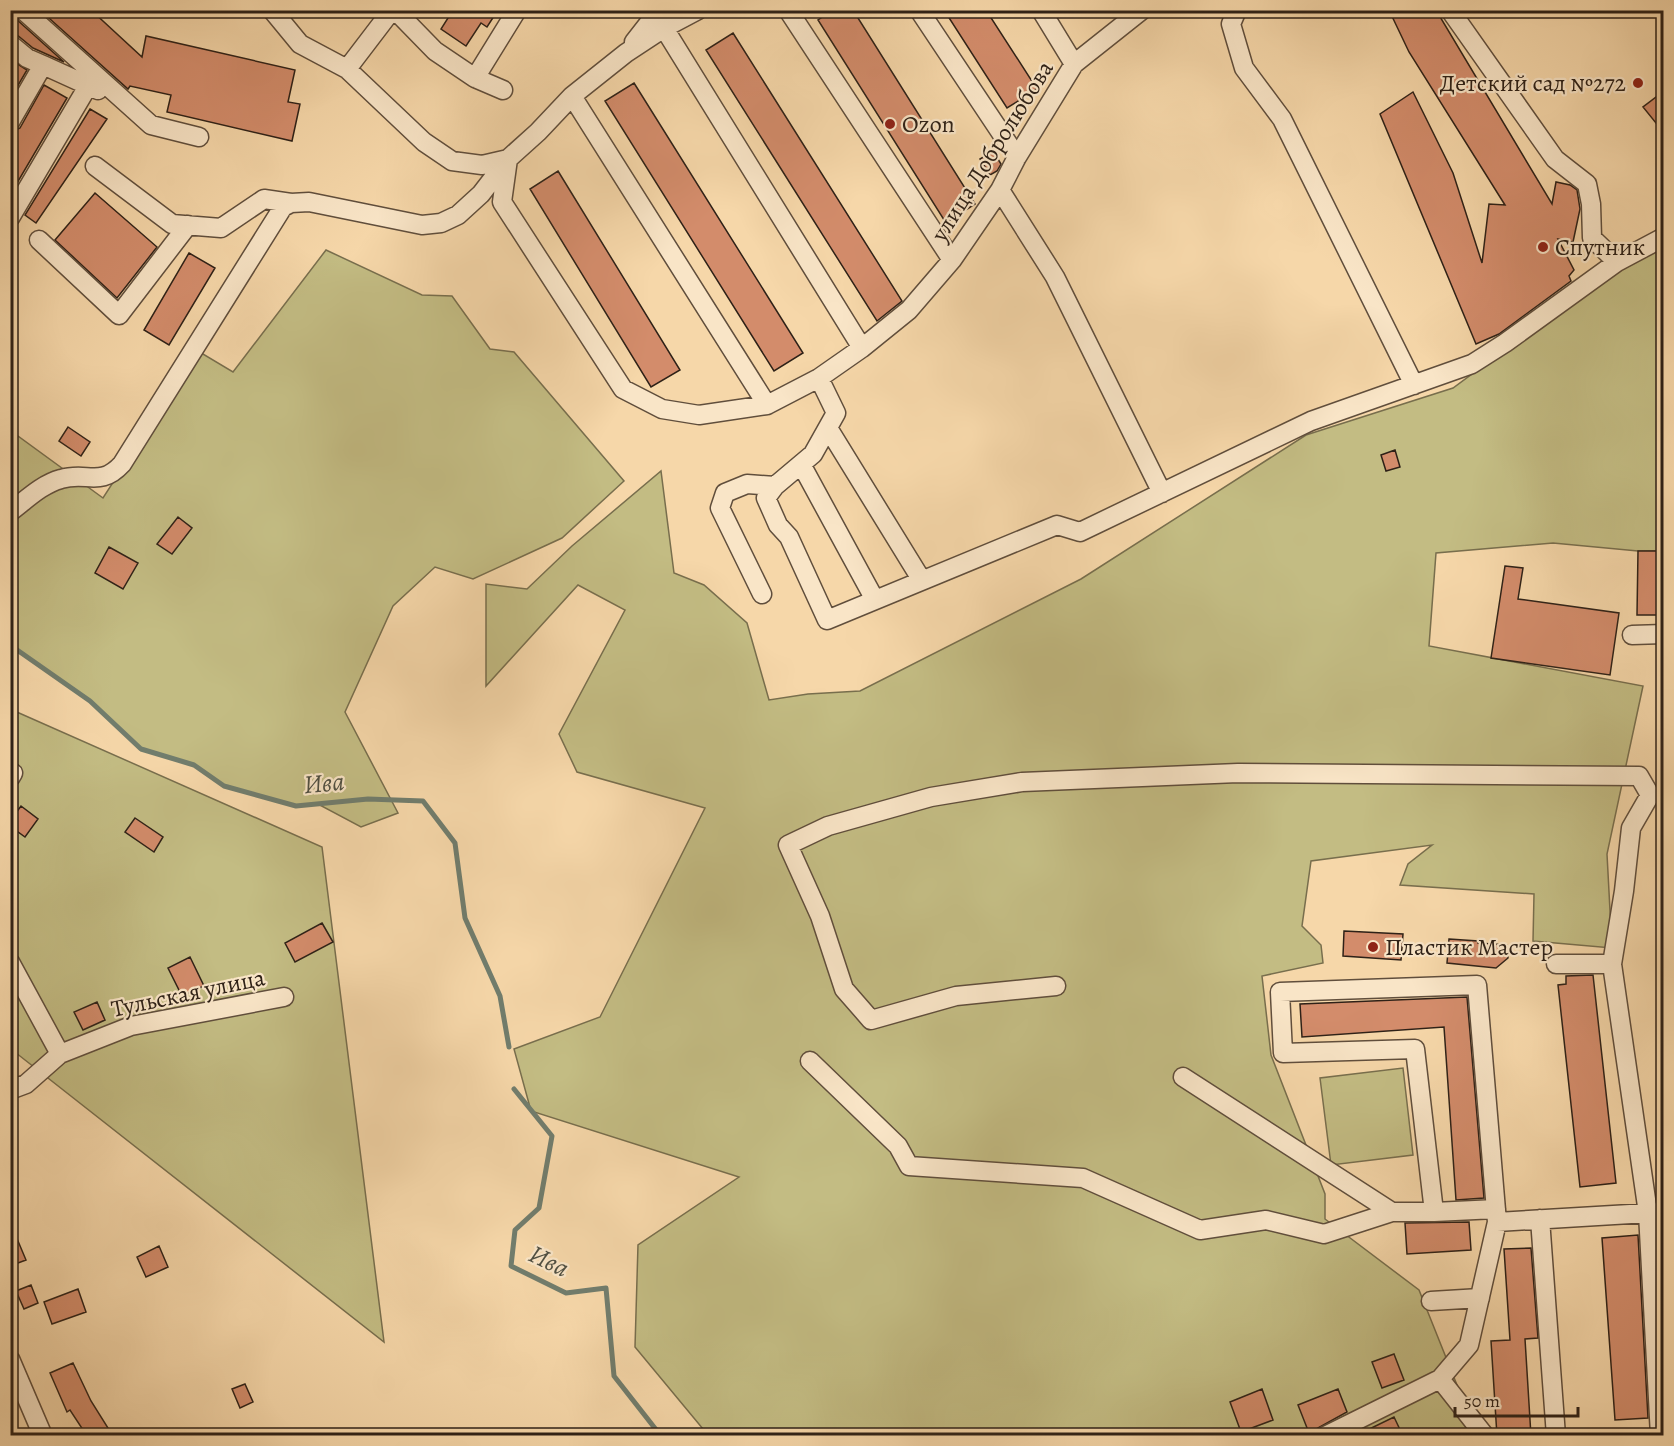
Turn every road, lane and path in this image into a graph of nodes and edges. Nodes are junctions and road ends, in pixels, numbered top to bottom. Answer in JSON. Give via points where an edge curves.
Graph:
{"nodes":[{"id":1,"x":23,"y":10,"type":"edge"},
{"id":2,"x":272,"y":10,"type":"edge"},
{"id":3,"x":394,"y":10,"type":"edge"},
{"id":4,"x":517,"y":10,"type":"edge"},
{"id":5,"x":698,"y":10,"type":"edge"},
{"id":6,"x":788,"y":10,"type":"edge"},
{"id":7,"x":919,"y":10,"type":"edge"},
{"id":8,"x":1041,"y":10,"type":"edge"},
{"id":9,"x":1142,"y":10,"type":"edge"},
{"id":10,"x":1237,"y":10,"type":"edge"},
{"id":11,"x":1450,"y":10,"type":"edge"},
{"id":12,"x":662,"y":19,"type":"edge"},
{"id":13,"x":10,"y":44,"type":"edge"},
{"id":14,"x":1074,"y":64,"type":"junction"},
{"id":15,"x":43,"y":65,"type":"junction"},
{"id":16,"x":347,"y":69,"type":"junction"},
{"id":17,"x":475,"y":78,"type":"junction"},
{"id":18,"x":88,"y":86,"type":"junction"},
{"id":19,"x":503,"y":90,"type":"dead end"},
{"id":20,"x":572,"y":96,"type":"junction"},
{"id":21,"x":128,"y":104,"type":"junction"},
{"id":22,"x":10,"y":122,"type":"edge"},
{"id":23,"x":199,"y":137,"type":"dead end"},
{"id":24,"x":1017,"y":157,"type":"junction"},
{"id":25,"x":508,"y":159,"type":"junction"},
{"id":26,"x":95,"y":166,"type":"dead end"},
{"id":27,"x":1000,"y":190,"type":"junction"},
{"id":28,"x":291,"y":203,"type":"junction"},
{"id":29,"x":10,"y":218,"type":"edge"},
{"id":30,"x":188,"y":225,"type":"junction"},
{"id":31,"x":1664,"y":237,"type":"edge"},
{"id":32,"x":39,"y":240,"type":"dead end"},
{"id":33,"x":952,"y":260,"type":"junction"},
{"id":34,"x":1617,"y":261,"type":"junction"},
{"id":35,"x":862,"y":348,"type":"junction"},
{"id":36,"x":819,"y":378,"type":"junction"},
{"id":37,"x":1414,"y":385,"type":"junction"},
{"id":38,"x":767,"y":405,"type":"junction"},
{"id":39,"x":828,"y":428,"type":"junction"},
{"id":40,"x":801,"y":464,"type":"junction"},
{"id":41,"x":775,"y":486,"type":"junction"},
{"id":42,"x":1162,"y":493,"type":"junction"},
{"id":43,"x":10,"y":512,"type":"edge"},
{"id":44,"x":921,"y":579,"type":"junction"},
{"id":45,"x":762,"y":594,"type":"dead end"},
{"id":46,"x":875,"y":600,"type":"junction"},
{"id":47,"x":1664,"y":634,"type":"edge"},
{"id":48,"x":1632,"y":635,"type":"dead end"},
{"id":49,"x":10,"y":963,"type":"edge"},
{"id":50,"x":1556,"y":964,"type":"dead end"},
{"id":51,"x":1612,"y":964,"type":"junction"},
{"id":52,"x":1056,"y":986,"type":"dead end"},
{"id":53,"x":284,"y":997,"type":"dead end"},
{"id":54,"x":60,"y":1054,"type":"junction"},
{"id":55,"x":810,"y":1061,"type":"dead end"},
{"id":56,"x":1183,"y":1077,"type":"dead end"},
{"id":57,"x":10,"y":1090,"type":"edge"},
{"id":58,"x":1392,"y":1212,"type":"junction"},
{"id":59,"x":1434,"y":1212,"type":"junction"},
{"id":60,"x":1656,"y":1212,"type":"edge"},
{"id":61,"x":1496,"y":1215,"type":"junction"},
{"id":62,"x":1540,"y":1219,"type":"junction"},
{"id":63,"x":1480,"y":1298,"type":"junction"},
{"id":64,"x":1431,"y":1301,"type":"dead end"},
{"id":65,"x":10,"y":1359,"type":"edge"},
{"id":66,"x":1440,"y":1379,"type":"junction"},
{"id":67,"x":43,"y":1436,"type":"edge"},
{"id":68,"x":1325,"y":1436,"type":"edge"},
{"id":69,"x":1485,"y":1436,"type":"edge"},
{"id":70,"x":1556,"y":1436,"type":"edge"},
{"id":71,"x":1660,"y":1436,"type":"edge"}],
"edges":[{"from":1,"to":21,"type":"street"},
{"from":2,"to":16,"type":"street","via":[[300,44]]},
{"from":3,"to":16,"type":"street"},
{"from":3,"to":17,"type":"street","via":[[435,51]]},
{"from":4,"to":17,"type":"street"},
{"from":5,"to":12,"type":"street"},
{"from":6,"to":33,"type":"street"},
{"from":7,"to":24,"type":"street"},
{"from":8,"to":14,"type":"street"},
{"from":9,"to":14,"type":"street","name":"улица Добролюбова"},
{"from":10,"to":37,"type":"street","via":[[1231,24],[1244,68],[1282,119]]},
{"from":11,"to":34,"type":"street","via":[[1556,159],[1587,184],[1592,238]]},
{"from":12,"to":20,"type":"street"},
{"from":12,"to":35,"type":"street"},
{"from":13,"to":15,"type":"street"},
{"from":14,"to":24,"type":"street","name":"улица Добролюбова"},
{"from":15,"to":18,"type":"street"},
{"from":15,"to":22,"type":"street"},
{"from":16,"to":25,"type":"street","via":[[424,142],[452,160],[482,165]]},
{"from":17,"to":19,"type":"street"},
{"from":18,"to":21,"type":"street"},
{"from":18,"to":29,"type":"street"},
{"from":20,"to":25,"type":"street"},
{"from":20,"to":38,"type":"street"},
{"from":21,"to":23,"type":"street","via":[[151,125]]},
{"from":24,"to":27,"type":"street","name":"улица Добролюбова"},
{"from":25,"to":28,"type":"street","via":[[481,194],[458,215],[441,223],[422,225],[309,202]]},
{"from":25,"to":38,"type":"street","name":"улица Добролюбова","via":[[502,202],[623,389],[662,409],[699,415]]},
{"from":26,"to":30,"type":"street","via":[[172,224]]},
{"from":27,"to":33,"type":"street","name":"улица Добролюбова"},
{"from":27,"to":42,"type":"street","via":[[1055,277]]},
{"from":28,"to":30,"type":"street","via":[[264,199],[221,228]]},
{"from":28,"to":43,"type":"street","via":[[278,213],[122,464],[102,478],[53,481]]},
{"from":30,"to":32,"type":"street","via":[[119,315]]},
{"from":31,"to":34,"type":"street"},
{"from":33,"to":35,"type":"street","name":"улица Добролюбова","via":[[909,310]]},
{"from":34,"to":37,"type":"street","via":[[1472,364]]},
{"from":35,"to":36,"type":"street","name":"улица Добролюбова"},
{"from":36,"to":38,"type":"street","name":"улица Добролюбова"},
{"from":36,"to":39,"type":"street","via":[[836,413]]},
{"from":37,"to":42,"type":"street","via":[[1311,421]]},
{"from":39,"to":40,"type":"street","via":[[813,454]]},
{"from":39,"to":44,"type":"street"},
{"from":40,"to":41,"type":"street"},
{"from":40,"to":46,"type":"street"},
{"from":41,"to":45,"type":"street","via":[[747,484],[725,493],[720,508]]},
{"from":41,"to":46,"type":"street","via":[[766,498],[778,525],[789,537],[827,620]]},
{"from":42,"to":44,"type":"street","via":[[1080,532],[1057,525]]},
{"from":44,"to":46,"type":"street"},
{"from":47,"to":48,"type":"street"},
{"from":49,"to":54,"type":"street"},
{"from":50,"to":51,"type":"street"},
{"from":51,"to":52,"type":"street","via":[[1631,828],[1650,795],[1639,776],[1238,773],[1022,782],[931,797],[828,826],[788,845],[820,916],[844,989],[871,1020],[956,996]]},
{"from":51,"to":60,"type":"street"},
{"from":53,"to":54,"type":"street","name":"Тульская улица","via":[[131,1026]]},
{"from":54,"to":57,"type":"street","name":"Тульская улица","via":[[26,1084]]},
{"from":55,"to":58,"type":"street","via":[[898,1146],[909,1166],[1083,1178],[1200,1230],[1266,1220],[1324,1234]]},
{"from":56,"to":58,"type":"street"},
{"from":58,"to":59,"type":"street"},
{"from":59,"to":61,"type":"street"},
{"from":59,"to":61,"type":"street","via":[[1415,1049],[1283,1053],[1280,992],[1477,985]]},
{"from":60,"to":62,"type":"street"},
{"from":60,"to":71,"type":"street"},
{"from":61,"to":62,"type":"street"},
{"from":61,"to":63,"type":"street"},
{"from":62,"to":70,"type":"street"},
{"from":63,"to":64,"type":"street"},
{"from":63,"to":66,"type":"street","via":[[1469,1345]]},
{"from":65,"to":67,"type":"street"},
{"from":66,"to":68,"type":"street"},
{"from":66,"to":69,"type":"street"}]}
